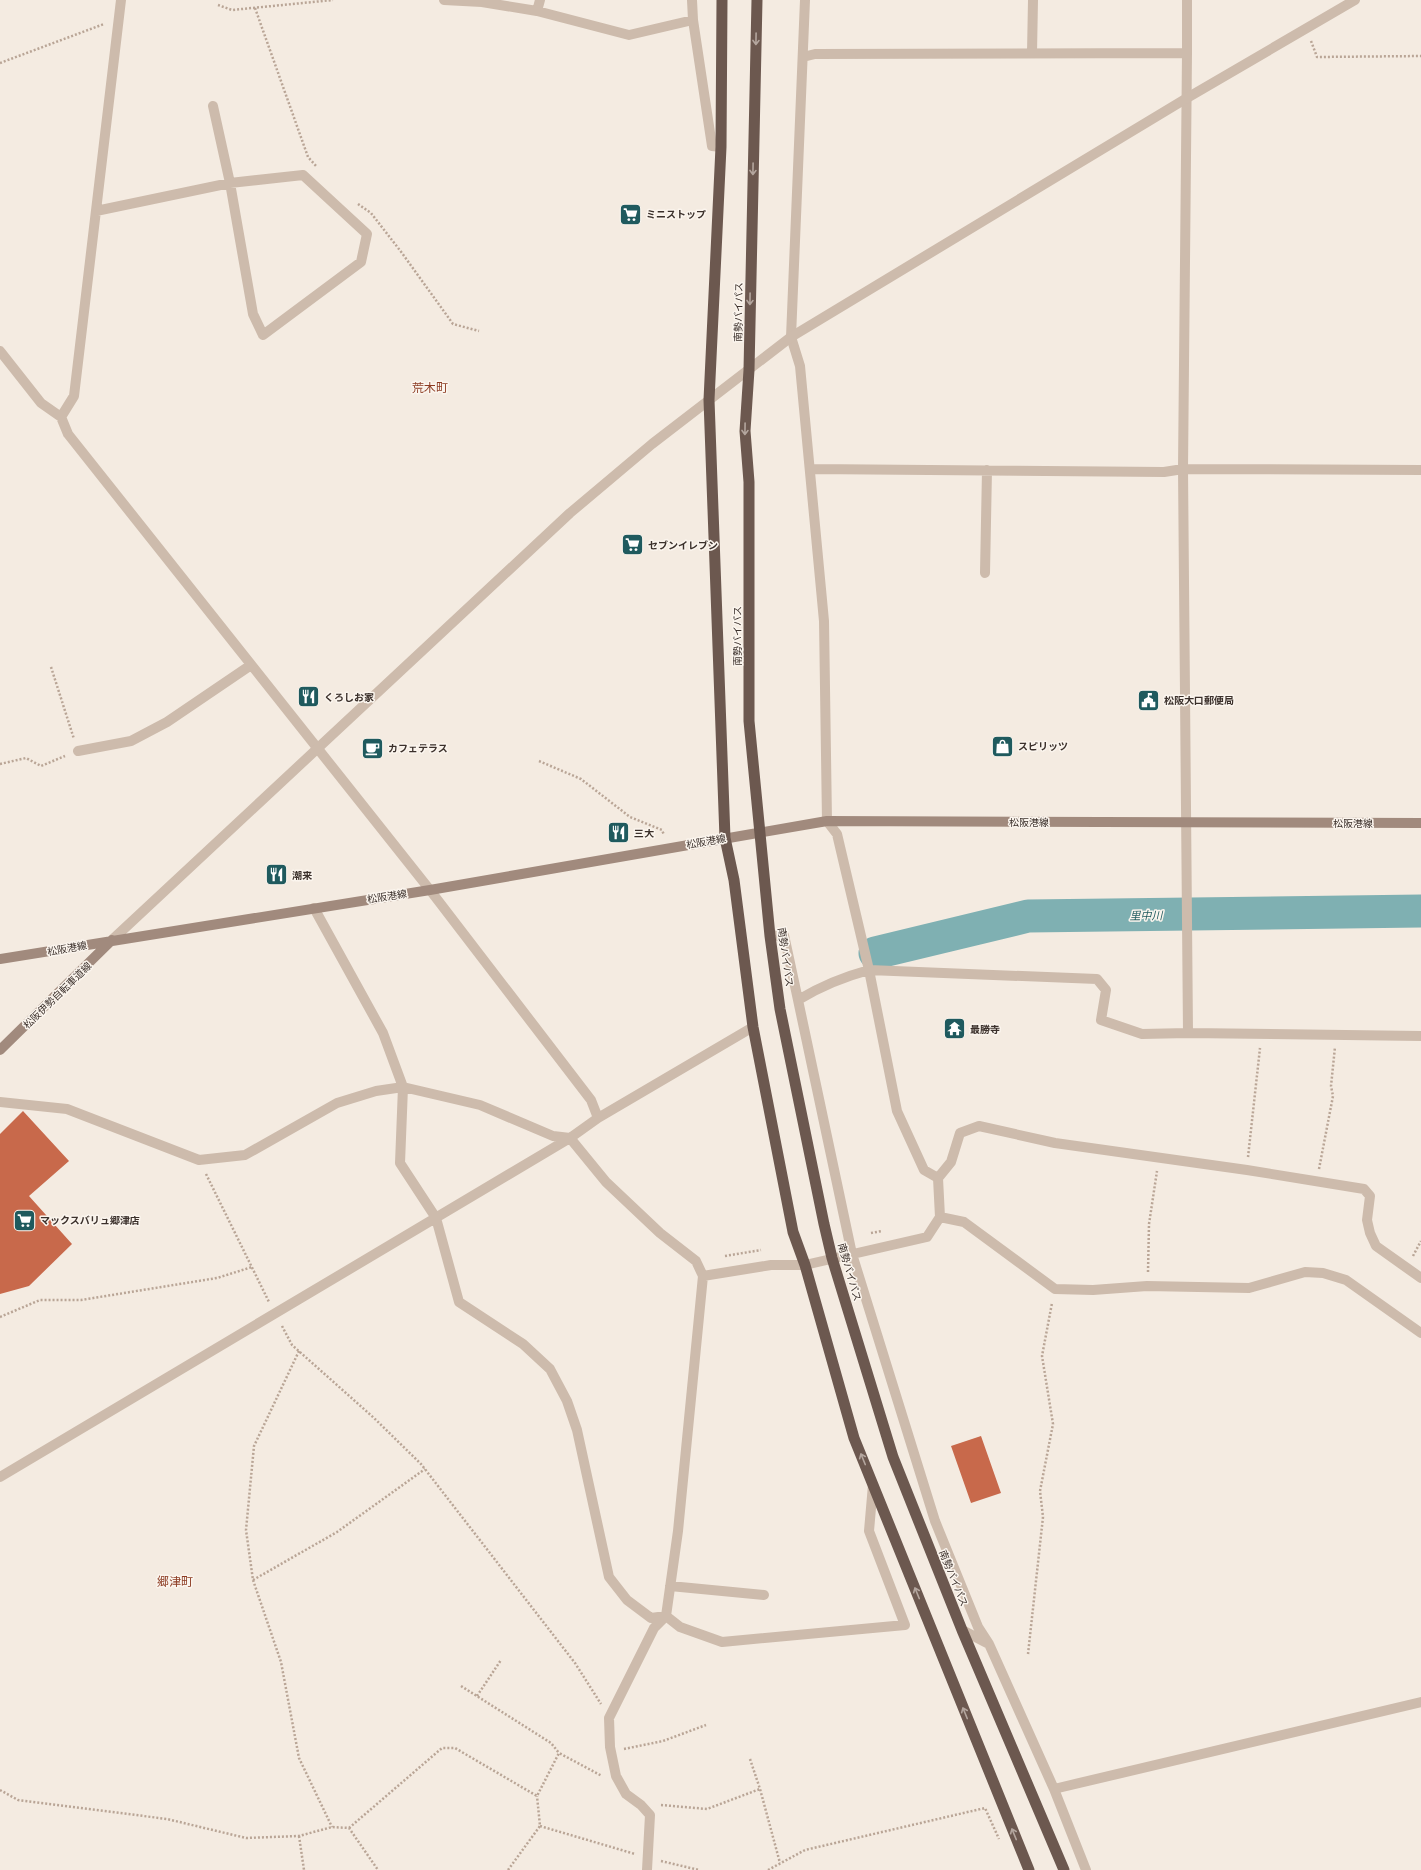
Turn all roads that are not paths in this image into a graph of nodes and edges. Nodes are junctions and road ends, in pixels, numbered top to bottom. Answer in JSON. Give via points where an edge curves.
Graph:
{"nodes":[{"id":1,"x":121,"y":0,"type":"edge"},
{"id":2,"x":444,"y":0,"type":"edge"},
{"id":3,"x":540,"y":0,"type":"edge"},
{"id":4,"x":692,"y":0,"type":"edge"},
{"id":5,"x":722,"y":0,"type":"edge"},
{"id":6,"x":757,"y":0,"type":"edge"},
{"id":7,"x":805,"y":0,"type":"edge"},
{"id":8,"x":1033,"y":0,"type":"edge"},
{"id":9,"x":1187,"y":0,"type":"edge"},
{"id":10,"x":1355,"y":0,"type":"edge"},
{"id":11,"x":483,"y":1,"type":"edge"},
{"id":12,"x":537,"y":11,"type":"junction"},
{"id":13,"x":693,"y":20,"type":"junction"},
{"id":14,"x":1032,"y":53,"type":"junction"},
{"id":15,"x":1187,"y":53,"type":"junction"},
{"id":16,"x":803,"y":57,"type":"junction"},
{"id":17,"x":1188,"y":98,"type":"junction"},
{"id":18,"x":213,"y":106,"type":"dead end"},
{"id":19,"x":721,"y":147,"type":"junction"},
{"id":20,"x":230,"y":183,"type":"junction"},
{"id":21,"x":96,"y":211,"type":"junction"},
{"id":22,"x":791,"y":337,"type":"junction"},
{"id":23,"x":0,"y":351,"type":"edge"},
{"id":24,"x":749,"y":370,"type":"junction"},
{"id":25,"x":709,"y":400,"type":"junction"},
{"id":26,"x":62,"y":417,"type":"junction"},
{"id":27,"x":811,"y":469,"type":"junction"},
{"id":28,"x":1183,"y":469,"type":"junction"},
{"id":29,"x":987,"y":470,"type":"junction"},
{"id":30,"x":1421,"y":470,"type":"edge"},
{"id":31,"x":985,"y":573,"type":"dead end"},
{"id":32,"x":251,"y":665,"type":"junction"},
{"id":33,"x":318,"y":749,"type":"junction"},
{"id":34,"x":78,"y":751,"type":"road end"},
{"id":35,"x":827,"y":821,"type":"junction"},
{"id":36,"x":1186,"y":822,"type":"junction"},
{"id":37,"x":1421,"y":823,"type":"edge"},
{"id":38,"x":760,"y":832,"type":"junction"},
{"id":39,"x":725,"y":838,"type":"junction"},
{"id":40,"x":430,"y":890,"type":"junction"},
{"id":41,"x":314,"y":908,"type":"junction"},
{"id":42,"x":770,"y":936,"type":"junction"},
{"id":43,"x":112,"y":940,"type":"junction"},
{"id":44,"x":0,"y":959,"type":"edge"},
{"id":45,"x":869,"y":970,"type":"junction"},
{"id":46,"x":798,"y":1000,"type":"junction"},
{"id":47,"x":753,"y":1027,"type":"junction"},
{"id":48,"x":1188,"y":1033,"type":"junction"},
{"id":49,"x":1421,"y":1036,"type":"edge"},
{"id":50,"x":0,"y":1050,"type":"edge"},
{"id":51,"x":402,"y":1087,"type":"junction"},
{"id":52,"x":0,"y":1102,"type":"edge"},
{"id":53,"x":598,"y":1118,"type":"junction"},
{"id":54,"x":570,"y":1138,"type":"junction"},
{"id":55,"x":938,"y":1178,"type":"junction"},
{"id":56,"x":940,"y":1217,"type":"junction"},
{"id":57,"x":436,"y":1218,"type":"junction"},
{"id":58,"x":852,"y":1254,"type":"junction"},
{"id":59,"x":832,"y":1258,"type":"junction"},
{"id":60,"x":804,"y":1265,"type":"junction"},
{"id":61,"x":703,"y":1276,"type":"junction"},
{"id":62,"x":1421,"y":1278,"type":"edge"},
{"id":63,"x":1421,"y":1333,"type":"edge"},
{"id":64,"x":0,"y":1477,"type":"edge"},
{"id":65,"x":873,"y":1485,"type":"junction"},
{"id":66,"x":670,"y":1586,"type":"junction"},
{"id":67,"x":764,"y":1595,"type":"dead end"},
{"id":68,"x":666,"y":1616,"type":"junction"},
{"id":69,"x":962,"y":1630,"type":"junction"},
{"id":70,"x":990,"y":1644,"type":"junction"},
{"id":71,"x":1421,"y":1702,"type":"edge"},
{"id":72,"x":1054,"y":1789,"type":"junction"},
{"id":73,"x":647,"y":1870,"type":"edge"},
{"id":74,"x":1029,"y":1870,"type":"edge"},
{"id":75,"x":1064,"y":1870,"type":"edge"},
{"id":76,"x":1086,"y":1870,"type":"edge"}],
"edges":[{"from":1,"to":21,"type":"street"},
{"from":2,"to":11,"type":"street"},
{"from":3,"to":12,"type":"street"},
{"from":4,"to":13,"type":"street"},
{"from":5,"to":19,"type":"highway","name":"南勢バイパス"},
{"from":6,"to":24,"type":"highway","name":"南勢バイパス","one_way":true},
{"from":7,"to":16,"type":"street"},
{"from":8,"to":14,"type":"street"},
{"from":9,"to":15,"type":"street"},
{"from":10,"to":17,"type":"street"},
{"from":11,"to":12,"type":"street"},
{"from":12,"to":13,"type":"street","via":[[629,36]]},
{"from":13,"to":19,"type":"street","via":[[712,146]]},
{"from":14,"to":15,"type":"street"},
{"from":14,"to":16,"type":"street","via":[[815,54]]},
{"from":15,"to":17,"type":"street"},
{"from":16,"to":22,"type":"street"},
{"from":17,"to":22,"type":"street"},
{"from":17,"to":28,"type":"street"},
{"from":18,"to":20,"type":"street"},
{"from":19,"to":25,"type":"highway","name":"南勢バイパス"},
{"from":20,"to":20,"type":"street","via":[[302,175],[367,234],[360,262],[263,335],[253,314]]},
{"from":20,"to":21,"type":"street"},
{"from":21,"to":26,"type":"street","via":[[74,396]]},
{"from":22,"to":24,"type":"street"},
{"from":22,"to":27,"type":"street","via":[[800,366]]},
{"from":23,"to":26,"type":"street","via":[[41,403]]},
{"from":24,"to":25,"type":"street"},
{"from":24,"to":38,"type":"highway","name":"南勢バイパス","one_way":true,"via":[[745,431],[750,482],[749,721]]},
{"from":25,"to":33,"type":"street","via":[[570,513]]},
{"from":25,"to":39,"type":"highway","name":"南勢バイパス"},
{"from":26,"to":32,"type":"street","via":[[68,434]]},
{"from":27,"to":29,"type":"street"},
{"from":27,"to":35,"type":"street","via":[[824,621]]},
{"from":28,"to":29,"type":"street","via":[[1164,472]]},
{"from":28,"to":30,"type":"street"},
{"from":28,"to":36,"type":"street"},
{"from":29,"to":31,"type":"street"},
{"from":32,"to":33,"type":"street"},
{"from":32,"to":34,"type":"street","via":[[167,722],[131,741]]},
{"from":33,"to":40,"type":"street"},
{"from":33,"to":43,"type":"street"},
{"from":35,"to":36,"type":"main road","name":"松阪港線"},
{"from":35,"to":38,"type":"main road","name":"松阪港線"},
{"from":35,"to":45,"type":"street","via":[[837,834]]},
{"from":36,"to":37,"type":"main road","name":"松阪港線"},
{"from":36,"to":48,"type":"street"},
{"from":38,"to":39,"type":"main road","name":"松阪港線"},
{"from":38,"to":42,"type":"highway","name":"南勢バイパス"},
{"from":39,"to":40,"type":"main road","name":"松阪港線"},
{"from":39,"to":47,"type":"highway","name":"南勢バイパス","via":[[734,880]]},
{"from":40,"to":41,"type":"main road","name":"松阪港線"},
{"from":40,"to":53,"type":"street","via":[[591,1100]]},
{"from":41,"to":43,"type":"main road","name":"松阪港線"},
{"from":41,"to":51,"type":"street","via":[[383,1033]]},
{"from":42,"to":46,"type":"street","via":[[784,935]]},
{"from":42,"to":59,"type":"highway","name":"南勢バイパス","via":[[780,1009]]},
{"from":43,"to":44,"type":"main road","name":"松阪港線"},
{"from":43,"to":50,"type":"main road","name":"松阪伊勢自転車道線"},
{"from":45,"to":46,"type":"street","via":[[845,976]]},
{"from":45,"to":48,"type":"street","via":[[1097,979],[1106,990],[1101,1020],[1142,1034]]},
{"from":45,"to":55,"type":"street","via":[[897,1111],[924,1170]]},
{"from":46,"to":58,"type":"street"},
{"from":47,"to":53,"type":"street"},
{"from":47,"to":60,"type":"highway","name":"南勢バイパス","via":[[793,1232]]},
{"from":48,"to":49,"type":"street"},
{"from":51,"to":52,"type":"street","via":[[376,1091],[337,1103],[245,1155],[199,1160],[67,1109]]},
{"from":51,"to":54,"type":"street","via":[[480,1105],[553,1136]]},
{"from":51,"to":57,"type":"street","via":[[400,1163]]},
{"from":53,"to":54,"type":"street"},
{"from":54,"to":57,"type":"street"},
{"from":54,"to":61,"type":"street","via":[[606,1182],[660,1233],[696,1261]]},
{"from":55,"to":56,"type":"street"},
{"from":55,"to":62,"type":"street","via":[[951,1162],[960,1133],[979,1126],[1055,1143],[1364,1189],[1370,1196],[1367,1220],[1376,1246]]},
{"from":56,"to":58,"type":"street","via":[[928,1237]]},
{"from":56,"to":63,"type":"street","via":[[964,1222],[1055,1289],[1093,1290],[1147,1286],[1249,1288],[1305,1272],[1323,1273],[1346,1280]]},
{"from":57,"to":64,"type":"street"},
{"from":57,"to":68,"type":"street","via":[[459,1302],[523,1344],[550,1369],[567,1401],[577,1430],[608,1577],[627,1600],[651,1618]]},
{"from":58,"to":59,"type":"street"},
{"from":58,"to":70,"type":"street","via":[[935,1521],[978,1626]]},
{"from":59,"to":60,"type":"street"},
{"from":59,"to":69,"type":"highway","name":"南勢バイパス","via":[[893,1457]]},
{"from":60,"to":61,"type":"street","via":[[772,1265]]},
{"from":65,"to":60,"type":"highway","name":"南勢バイパス","one_way":true,"via":[[854,1438]]},
{"from":61,"to":66,"type":"street","via":[[678,1531]]},
{"from":65,"to":68,"type":"street","via":[[869,1531],[905,1625],[722,1642],[680,1627]]},
{"from":74,"to":65,"type":"highway","name":"南勢バイパス","one_way":true},
{"from":66,"to":67,"type":"street"},
{"from":66,"to":68,"type":"street"},
{"from":68,"to":73,"type":"street","via":[[654,1628],[609,1718],[610,1747],[616,1776],[626,1794],[642,1804],[650,1815]]},
{"from":69,"to":70,"type":"street"},
{"from":69,"to":75,"type":"highway","name":"南勢バイパス"},
{"from":70,"to":72,"type":"street"},
{"from":71,"to":72,"type":"street"},
{"from":72,"to":76,"type":"street"}]}
